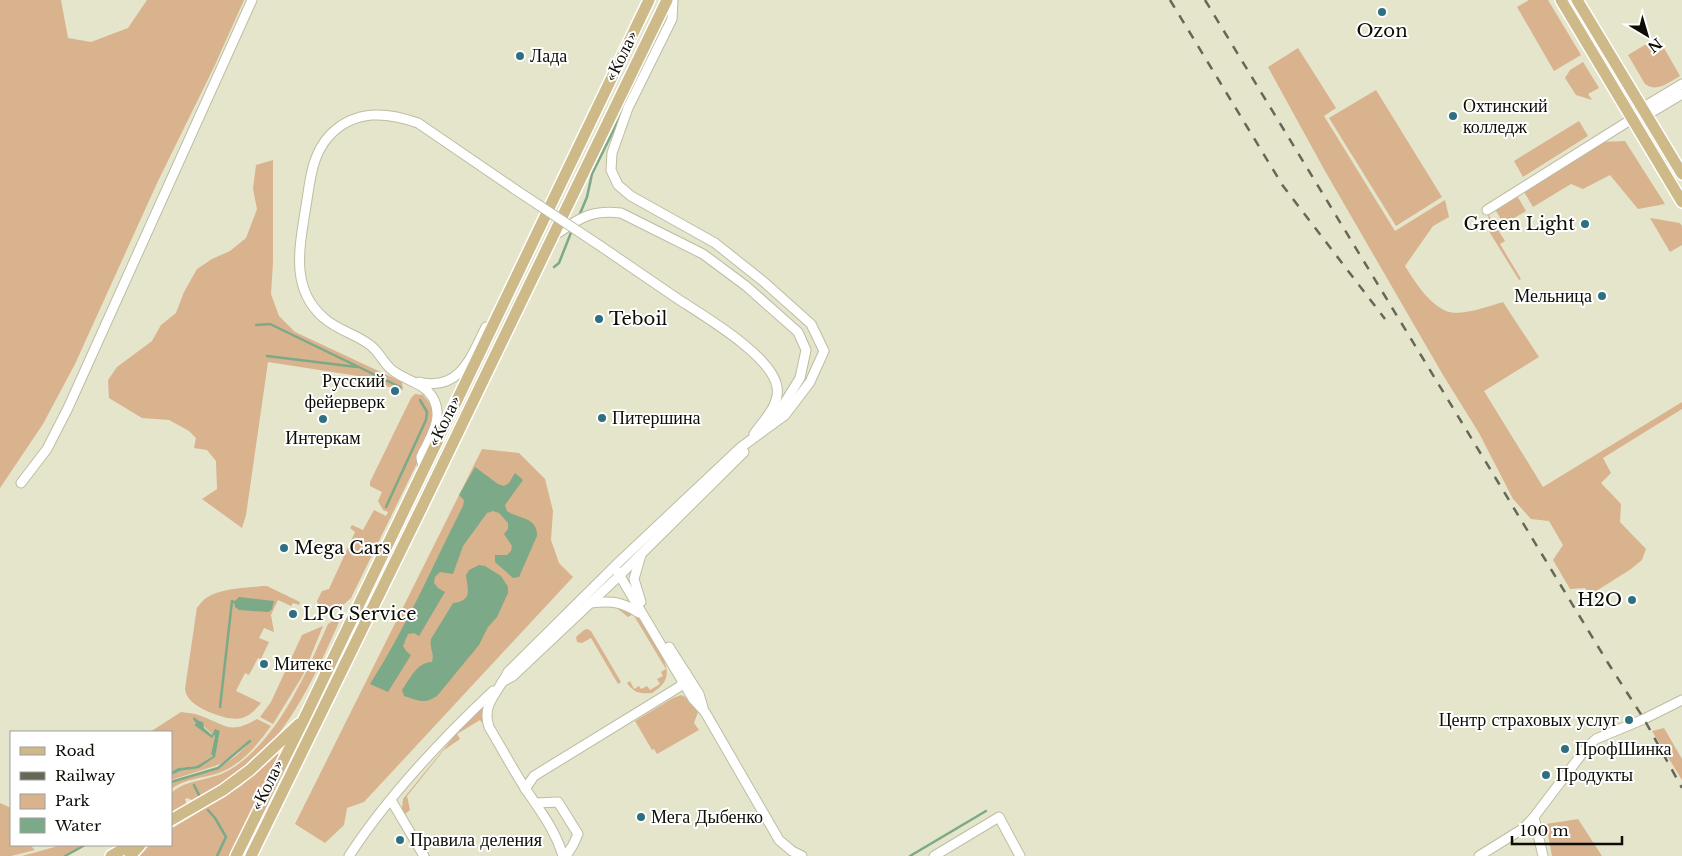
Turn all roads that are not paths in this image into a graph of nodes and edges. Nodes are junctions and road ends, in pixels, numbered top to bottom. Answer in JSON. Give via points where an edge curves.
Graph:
{"nodes":[{"id":1,"x":252,"y":0,"type":"edge"},
{"id":2,"x":649,"y":0,"type":"edge"},
{"id":3,"x":667,"y":0,"type":"edge"},
{"id":4,"x":673,"y":0,"type":"edge"},
{"id":5,"x":1560,"y":0,"type":"edge"},
{"id":6,"x":1577,"y":0,"type":"edge"},
{"id":7,"x":1682,"y":84,"type":"edge"},
{"id":8,"x":1682,"y":94,"type":"edge"},
{"id":9,"x":1644,"y":111,"type":"junction"},
{"id":10,"x":1632,"y":119,"type":"junction"},
{"id":11,"x":1682,"y":174,"type":"edge"},
{"id":12,"x":1682,"y":202,"type":"edge"},
{"id":13,"x":1487,"y":210,"type":"dead end"},
{"id":14,"x":552,"y":237,"type":"junction"},
{"id":15,"x":497,"y":316,"type":"junction"},
{"id":16,"x":412,"y":380,"type":"junction"},
{"id":17,"x":749,"y":440,"type":"junction"},
{"id":18,"x":423,"y":468,"type":"junction"},
{"id":19,"x":21,"y":483,"type":"dead end"},
{"id":20,"x":643,"y":551,"type":"junction"},
{"id":21,"x":619,"y":569,"type":"junction"},
{"id":22,"x":641,"y":602,"type":"junction"},
{"id":23,"x":590,"y":604,"type":"junction"},
{"id":24,"x":642,"y":614,"type":"junction"},
{"id":25,"x":686,"y":673,"type":"junction"},
{"id":26,"x":504,"y":680,"type":"junction"},
{"id":27,"x":683,"y":683,"type":"junction"},
{"id":28,"x":672,"y":692,"type":"junction"},
{"id":29,"x":692,"y":698,"type":"junction"},
{"id":30,"x":1682,"y":700,"type":"edge"},
{"id":31,"x":705,"y":712,"type":"junction"},
{"id":32,"x":304,"y":719,"type":"junction"},
{"id":33,"x":525,"y":789,"type":"junction"},
{"id":34,"x":391,"y":800,"type":"junction"},
{"id":35,"x":536,"y":803,"type":"junction"},
{"id":36,"x":1534,"y":817,"type":"junction"},
{"id":37,"x":172,"y":820,"type":"edge"},
{"id":38,"x":128,"y":846,"type":"edge"},
{"id":39,"x":139,"y":846,"type":"edge"},
{"id":40,"x":112,"y":856,"type":"edge"},
{"id":41,"x":130,"y":856,"type":"edge"},
{"id":42,"x":236,"y":856,"type":"edge"},
{"id":43,"x":251,"y":856,"type":"edge"},
{"id":44,"x":350,"y":856,"type":"edge"},
{"id":45,"x":424,"y":856,"type":"edge"},
{"id":46,"x":565,"y":856,"type":"edge"},
{"id":47,"x":802,"y":856,"type":"edge"},
{"id":48,"x":934,"y":856,"type":"edge"},
{"id":49,"x":1020,"y":856,"type":"edge"},
{"id":50,"x":1479,"y":856,"type":"edge"},
{"id":51,"x":1544,"y":856,"type":"edge"}],
"edges":[{"from":1,"to":19,"type":"street","via":[[68,408],[47,449]]},
{"from":2,"to":15,"type":"main road","name":"«Кола»"},
{"from":3,"to":14,"type":"main road","name":"«Кола»"},
{"from":4,"to":17,"type":"street","via":[[672,19],[628,108],[612,153],[611,170],[618,185],[630,196],[715,243],[811,324],[824,351],[810,382],[785,415]]},
{"from":5,"to":10,"type":"main road"},
{"from":6,"to":9,"type":"main road"},
{"from":7,"to":9,"type":"street"},
{"from":8,"to":9,"type":"street"},
{"from":9,"to":10,"type":"street"},
{"from":9,"to":11,"type":"main road"},
{"from":10,"to":12,"type":"main road"},
{"from":10,"to":13,"type":"street"},
{"from":14,"to":17,"type":"street","via":[[585,215],[608,211],[621,213],[703,254],[746,286],[798,332],[806,350],[800,378],[782,407]]},
{"from":14,"to":43,"type":"main road","name":"«Кола»"},
{"from":15,"to":16,"type":"street","via":[[489,322],[466,366],[456,376],[436,384]]},
{"from":15,"to":18,"type":"main road","name":"«Кола»"},
{"from":16,"to":17,"type":"street","bridge":true,"via":[[392,370],[370,345],[324,318],[306,295],[299,270],[299,251],[316,157],[338,127],[368,114],[418,123],[735,337],[763,363],[777,388],[775,404]]},
{"from":16,"to":18,"type":"street","via":[[424,386],[434,400],[438,414],[436,426],[421,456]]},
{"from":17,"to":20,"type":"street","via":[[744,452]]},
{"from":17,"to":21,"type":"street"},
{"from":18,"to":32,"type":"main road","name":"«Кола»"},
{"from":20,"to":21,"type":"street"},
{"from":20,"to":22,"type":"street","via":[[634,579]]},
{"from":21,"to":22,"type":"street"},
{"from":21,"to":23,"type":"street"},
{"from":21,"to":24,"type":"street"},
{"from":21,"to":26,"type":"street","via":[[508,672]]},
{"from":22,"to":25,"type":"street"},
{"from":23,"to":24,"type":"street","via":[[616,602]]},
{"from":23,"to":26,"type":"street","via":[[513,676]]},
{"from":24,"to":27,"type":"street"},
{"from":25,"to":27,"type":"street"},
{"from":25,"to":31,"type":"street"},
{"from":26,"to":33,"type":"street","via":[[489,704],[486,718]]},
{"from":26,"to":34,"type":"street","via":[[449,732]]},
{"from":27,"to":28,"type":"street"},
{"from":27,"to":29,"type":"street"},
{"from":28,"to":29,"type":"street","via":[[682,692]]},
{"from":28,"to":33,"type":"street","via":[[534,776]]},
{"from":29,"to":31,"type":"street"},
{"from":30,"to":36,"type":"street","via":[[1644,720],[1596,739]]},
{"from":31,"to":47,"type":"street","via":[[779,840]]},
{"from":32,"to":37,"type":"main road","via":[[250,770]]},
{"from":32,"to":42,"type":"main road","name":"«Кола»"},
{"from":33,"to":35,"type":"street"},
{"from":34,"to":44,"type":"street"},
{"from":34,"to":45,"type":"street"},
{"from":35,"to":46,"type":"street"},
{"from":35,"to":46,"type":"street","via":[[558,802],[578,834]]},
{"from":36,"to":50,"type":"street","via":[[1516,833]]},
{"from":36,"to":51,"type":"street"},
{"from":38,"to":40,"type":"main road"},
{"from":39,"to":41,"type":"main road"},
{"from":48,"to":49,"type":"street","via":[[999,817]]}]}
